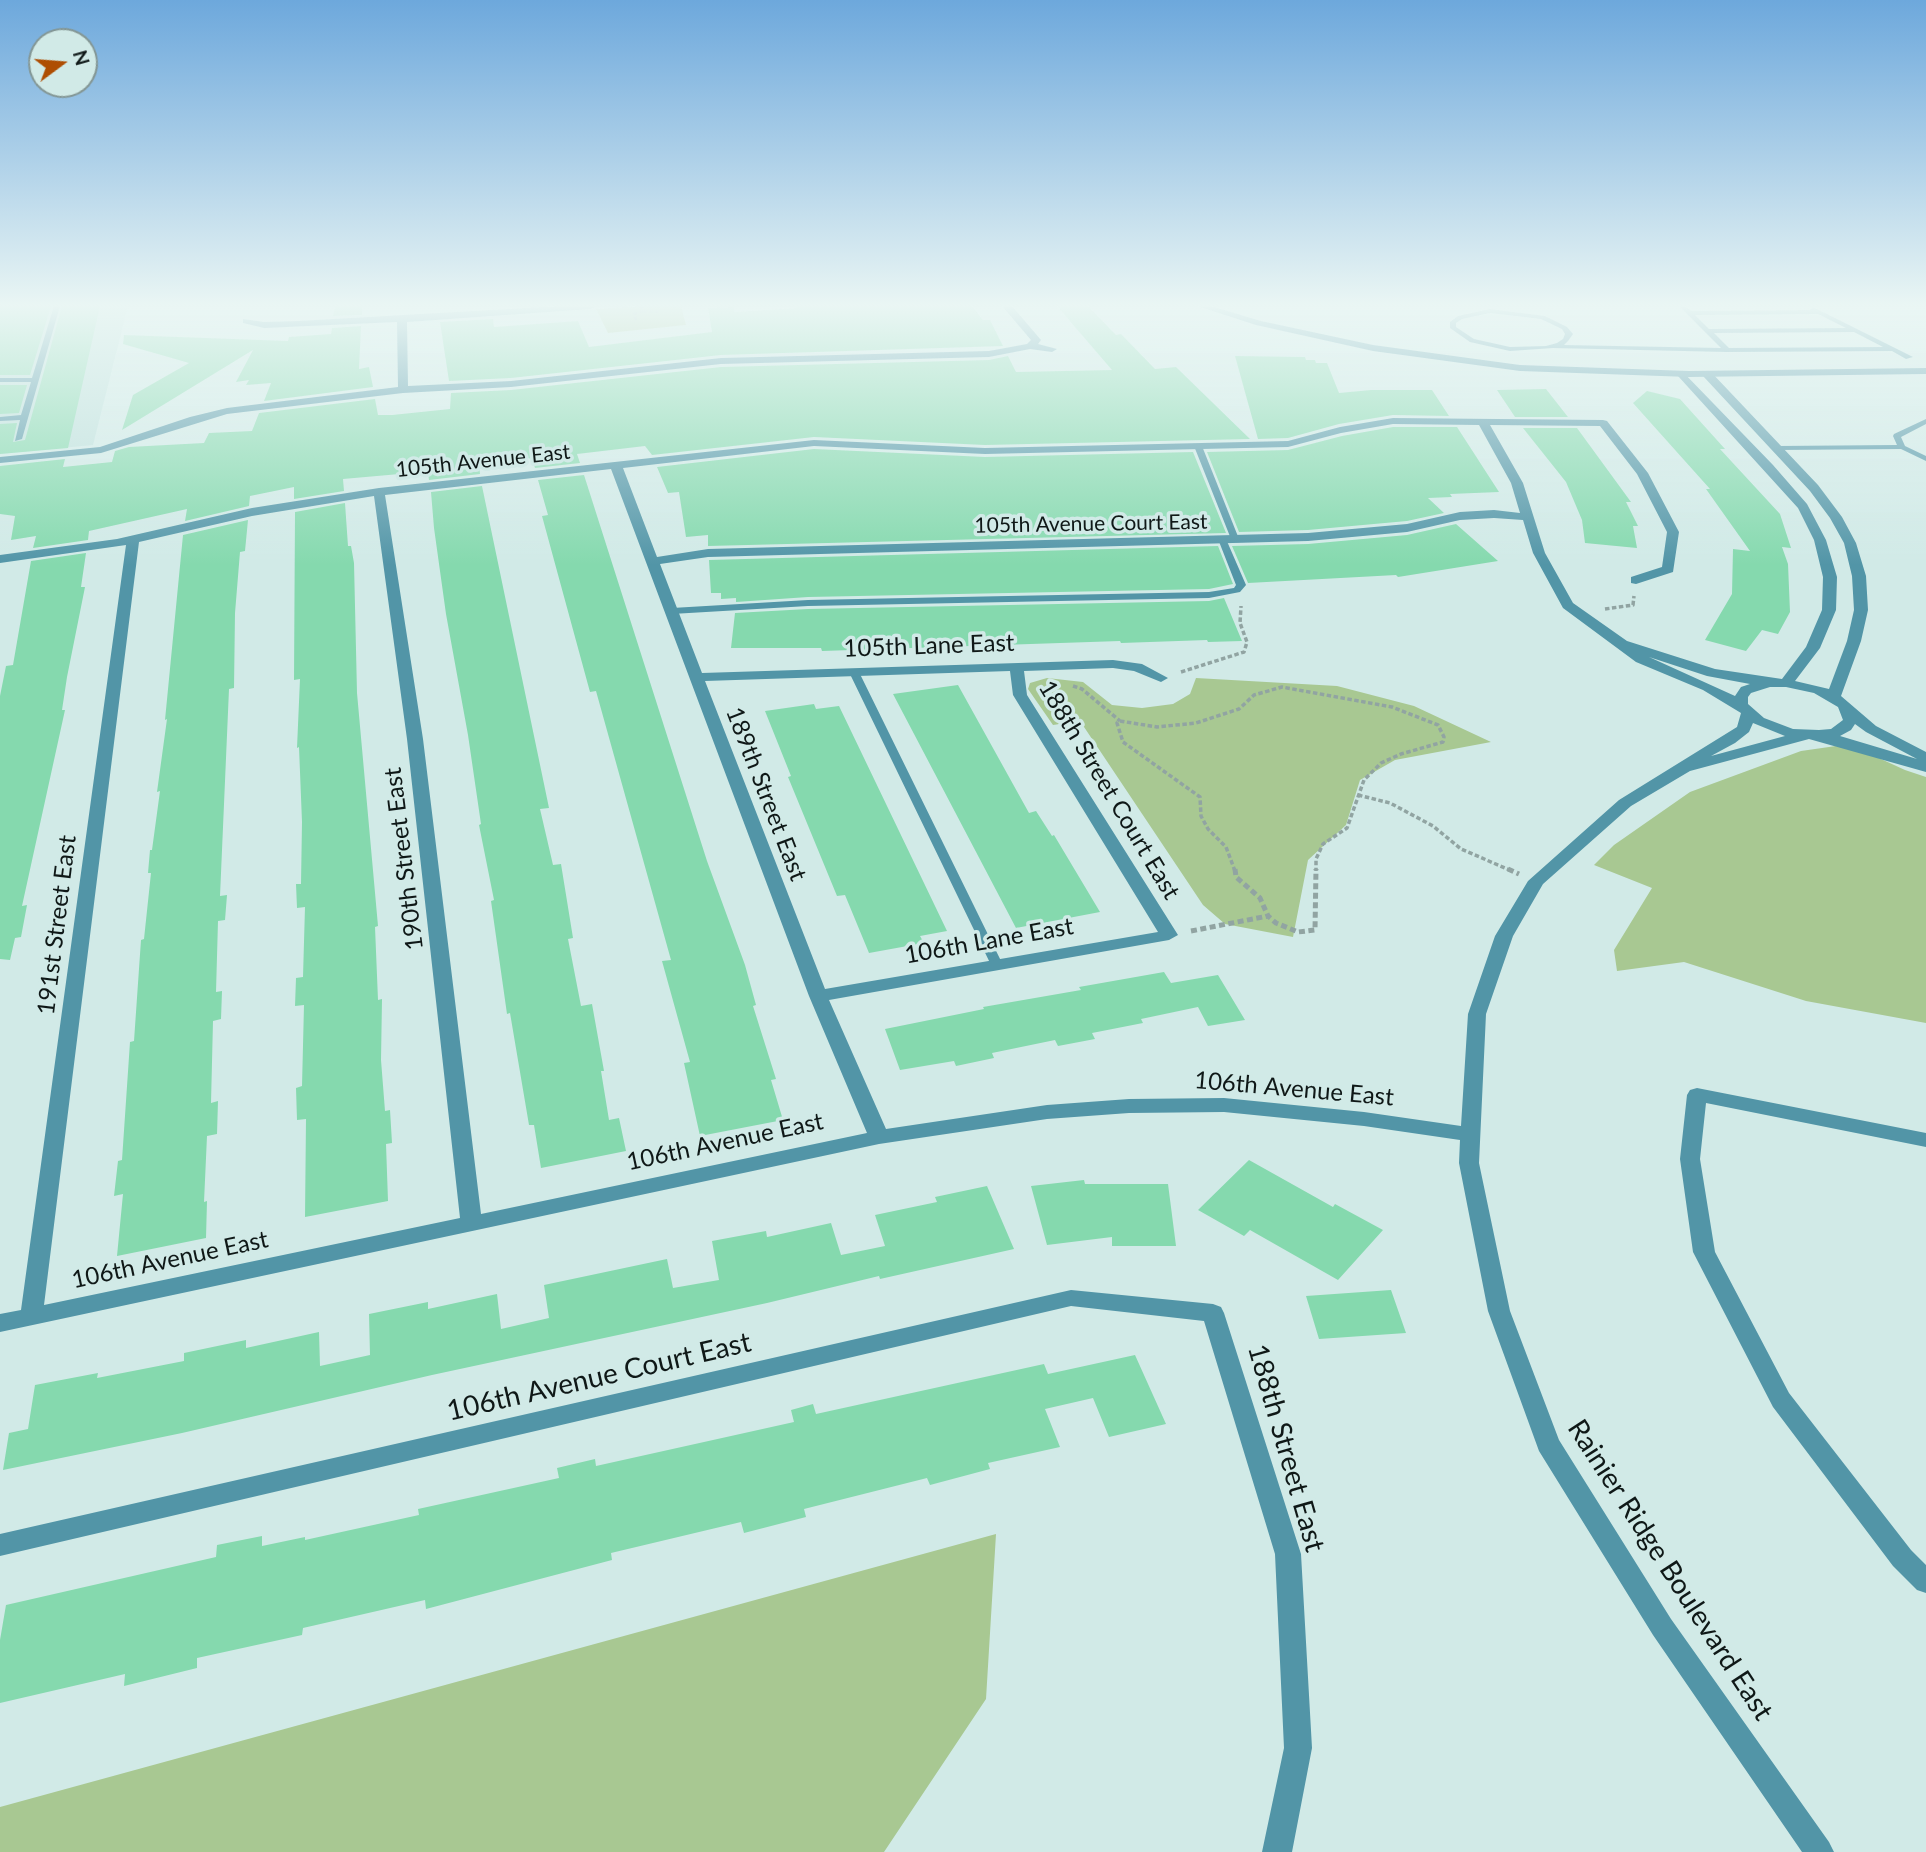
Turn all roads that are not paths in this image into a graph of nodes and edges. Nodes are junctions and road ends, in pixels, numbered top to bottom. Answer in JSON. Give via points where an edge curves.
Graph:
{"nodes":[{"id":1,"x":31,"y":392,"type":"edge"},
{"id":2,"x":383,"y":392,"type":"edge"},
{"id":3,"x":1699,"y":392,"type":"edge"},
{"id":4,"x":1725,"y":392,"type":"edge"},
{"id":5,"x":24,"y":417,"type":"junction"},
{"id":6,"x":0,"y":419,"type":"edge"},
{"id":7,"x":1926,"y":421,"type":"edge"},
{"id":8,"x":1483,"y":422,"type":"junction"},
{"id":9,"x":18,"y":439,"type":"dead end"},
{"id":10,"x":1198,"y":446,"type":"junction"},
{"id":11,"x":1902,"y":447,"type":"junction"},
{"id":12,"x":1777,"y":448,"type":"junction"},
{"id":13,"x":1926,"y":459,"type":"edge"},
{"id":14,"x":0,"y":460,"type":"edge"},
{"id":15,"x":616,"y":466,"type":"junction"},
{"id":16,"x":379,"y":492,"type":"junction"},
{"id":17,"x":1528,"y":517,"type":"junction"},
{"id":18,"x":133,"y":539,"type":"junction"},
{"id":19,"x":1229,"y":539,"type":"junction"},
{"id":20,"x":0,"y":559,"type":"edge"},
{"id":21,"x":653,"y":561,"type":"junction"},
{"id":22,"x":1636,"y":580,"type":"road end"},
{"id":23,"x":672,"y":611,"type":"junction"},
{"id":24,"x":1622,"y":644,"type":"junction"},
{"id":25,"x":1016,"y":666,"type":"junction"},
{"id":26,"x":854,"y":672,"type":"junction"},
{"id":27,"x":697,"y":677,"type":"junction"},
{"id":28,"x":1161,"y":678,"type":"road end"},
{"id":29,"x":1769,"y":683,"type":"junction"},
{"id":30,"x":1786,"y":683,"type":"junction"},
{"id":31,"x":1833,"y":697,"type":"junction"},
{"id":32,"x":1745,"y":709,"type":"junction"},
{"id":33,"x":1849,"y":711,"type":"junction"},
{"id":34,"x":1814,"y":735,"type":"junction"},
{"id":35,"x":1926,"y":758,"type":"edge"},
{"id":36,"x":1926,"y":767,"type":"edge"},
{"id":37,"x":1685,"y":768,"type":"junction"},
{"id":38,"x":1169,"y":935,"type":"joint"},
{"id":39,"x":997,"y":965,"type":"junction"},
{"id":40,"x":818,"y":996,"type":"junction"},
{"id":41,"x":1470,"y":1135,"type":"junction"},
{"id":42,"x":878,"y":1137,"type":"junction"},
{"id":43,"x":1926,"y":1140,"type":"edge"},
{"id":44,"x":471,"y":1222,"type":"junction"},
{"id":45,"x":1213,"y":1313,"type":"joint"},
{"id":46,"x":31,"y":1317,"type":"junction"},
{"id":47,"x":0,"y":1323,"type":"edge"},
{"id":48,"x":0,"y":1545,"type":"edge"},
{"id":49,"x":1926,"y":1582,"type":"edge"},
{"id":50,"x":1277,"y":1852,"type":"edge"},
{"id":51,"x":1819,"y":1852,"type":"edge"}],
"edges":[{"from":1,"to":5,"type":"lane"},
{"from":2,"to":14,"type":"street","via":[[227,411],[101,450]]},
{"from":3,"to":30,"type":"street","via":[[1803,507],[1821,540],[1830,577],[1829,610],[1813,648]]},
{"from":4,"to":12,"type":"street"},
{"from":5,"to":6,"type":"lane"},
{"from":5,"to":9,"type":"lane"},
{"from":7,"to":11,"type":"lane","via":[[1896,436]]},
{"from":8,"to":10,"type":"street","name":"105th Avenue East","via":[[1393,421],[1288,444]]},
{"from":8,"to":17,"type":"street","via":[[1517,482]]},
{"from":8,"to":22,"type":"street","name":"105th Avenue East","via":[[1603,423],[1642,473],[1672,532],[1668,569]]},
{"from":10,"to":15,"type":"street","name":"105th Avenue East","via":[[985,451],[814,443]]},
{"from":10,"to":19,"type":"lane"},
{"from":11,"to":12,"type":"lane"},
{"from":11,"to":13,"type":"lane"},
{"from":12,"to":31,"type":"street","via":[[1836,517],[1850,543],[1859,576],[1861,610]]},
{"from":15,"to":16,"type":"street","name":"105th Avenue East"},
{"from":15,"to":21,"type":"street","name":"189th Street East"},
{"from":16,"to":18,"type":"street","name":"105th Avenue East","via":[[252,512]]},
{"from":16,"to":44,"type":"street","name":"190th Street East","via":[[415,739]]},
{"from":17,"to":19,"type":"street","name":"105th Avenue Court East","via":[[1460,516],[1407,528]]},
{"from":17,"to":24,"type":"street","via":[[1539,553],[1568,605]]},
{"from":18,"to":20,"type":"street","name":"105th Avenue East"},
{"from":18,"to":46,"type":"street","name":"191st Street East"},
{"from":19,"to":21,"type":"street","name":"105th Avenue Court East","via":[[708,553]]},
{"from":19,"to":23,"type":"lane","via":[[1241,584],[1237,590],[1209,595],[808,603]]},
{"from":21,"to":23,"type":"street","name":"189th Street East"},
{"from":23,"to":27,"type":"street","name":"189th Street East"},
{"from":24,"to":29,"type":"street","via":[[1712,673]]},
{"from":24,"to":32,"type":"street","via":[[1641,659],[1708,687]]},
{"from":25,"to":26,"type":"street","name":"105th Lane East"},
{"from":25,"to":28,"type":"street","name":"105th Lane East","via":[[1113,663]]},
{"from":25,"to":38,"type":"street","name":"188th Street Court East","via":[[1020,695]]},
{"from":26,"to":27,"type":"street","name":"105th Lane East"},
{"from":26,"to":39,"type":"lane"},
{"from":27,"to":40,"type":"street","name":"189th Street East"},
{"from":29,"to":30,"type":"street"},
{"from":29,"to":32,"type":"street","name":"Rainier Ridge Boulevard East","via":[[1746,690],[1741,697]]},
{"from":30,"to":31,"type":"street"},
{"from":31,"to":33,"type":"street"},
{"from":32,"to":34,"type":"street","via":[[1774,728]]},
{"from":32,"to":37,"type":"street","name":"Rainier Ridge Boulevard East","via":[[1747,722],[1737,734]]},
{"from":33,"to":34,"type":"street","name":"Rainier Ridge Boulevard East","via":[[1846,727]]},
{"from":33,"to":35,"type":"street","via":[[1871,729]]},
{"from":34,"to":36,"type":"street"},
{"from":34,"to":37,"type":"street","name":"Rainier Ridge Boulevard East"},
{"from":37,"to":41,"type":"street","name":"Rainier Ridge Boulevard East","via":[[1625,803],[1536,881],[1504,936],[1477,1014]]},
{"from":38,"to":39,"type":"street","name":"106th Lane East"},
{"from":39,"to":40,"type":"street","name":"106th Lane East"},
{"from":40,"to":42,"type":"street","name":"189th Street East"},
{"from":41,"to":42,"type":"street","name":"106th Avenue East","via":[[1224,1105],[1047,1112]]},
{"from":41,"to":51,"type":"street","name":"Rainier Ridge Boulevard East","via":[[1469,1163],[1499,1311],[1548,1444],[1662,1627]]},
{"from":42,"to":44,"type":"street","name":"106th Avenue East"},
{"from":43,"to":49,"type":"street","via":[[1697,1095],[1690,1159],[1704,1252],[1781,1400],[1902,1558]]},
{"from":44,"to":46,"type":"street","name":"106th Avenue East"},
{"from":45,"to":48,"type":"street","name":"106th Avenue Court East","via":[[1071,1298]]},
{"from":45,"to":50,"type":"street","name":"188th Street East","via":[[1288,1554],[1298,1748]]},
{"from":46,"to":47,"type":"street","name":"106th Avenue East"}]}
